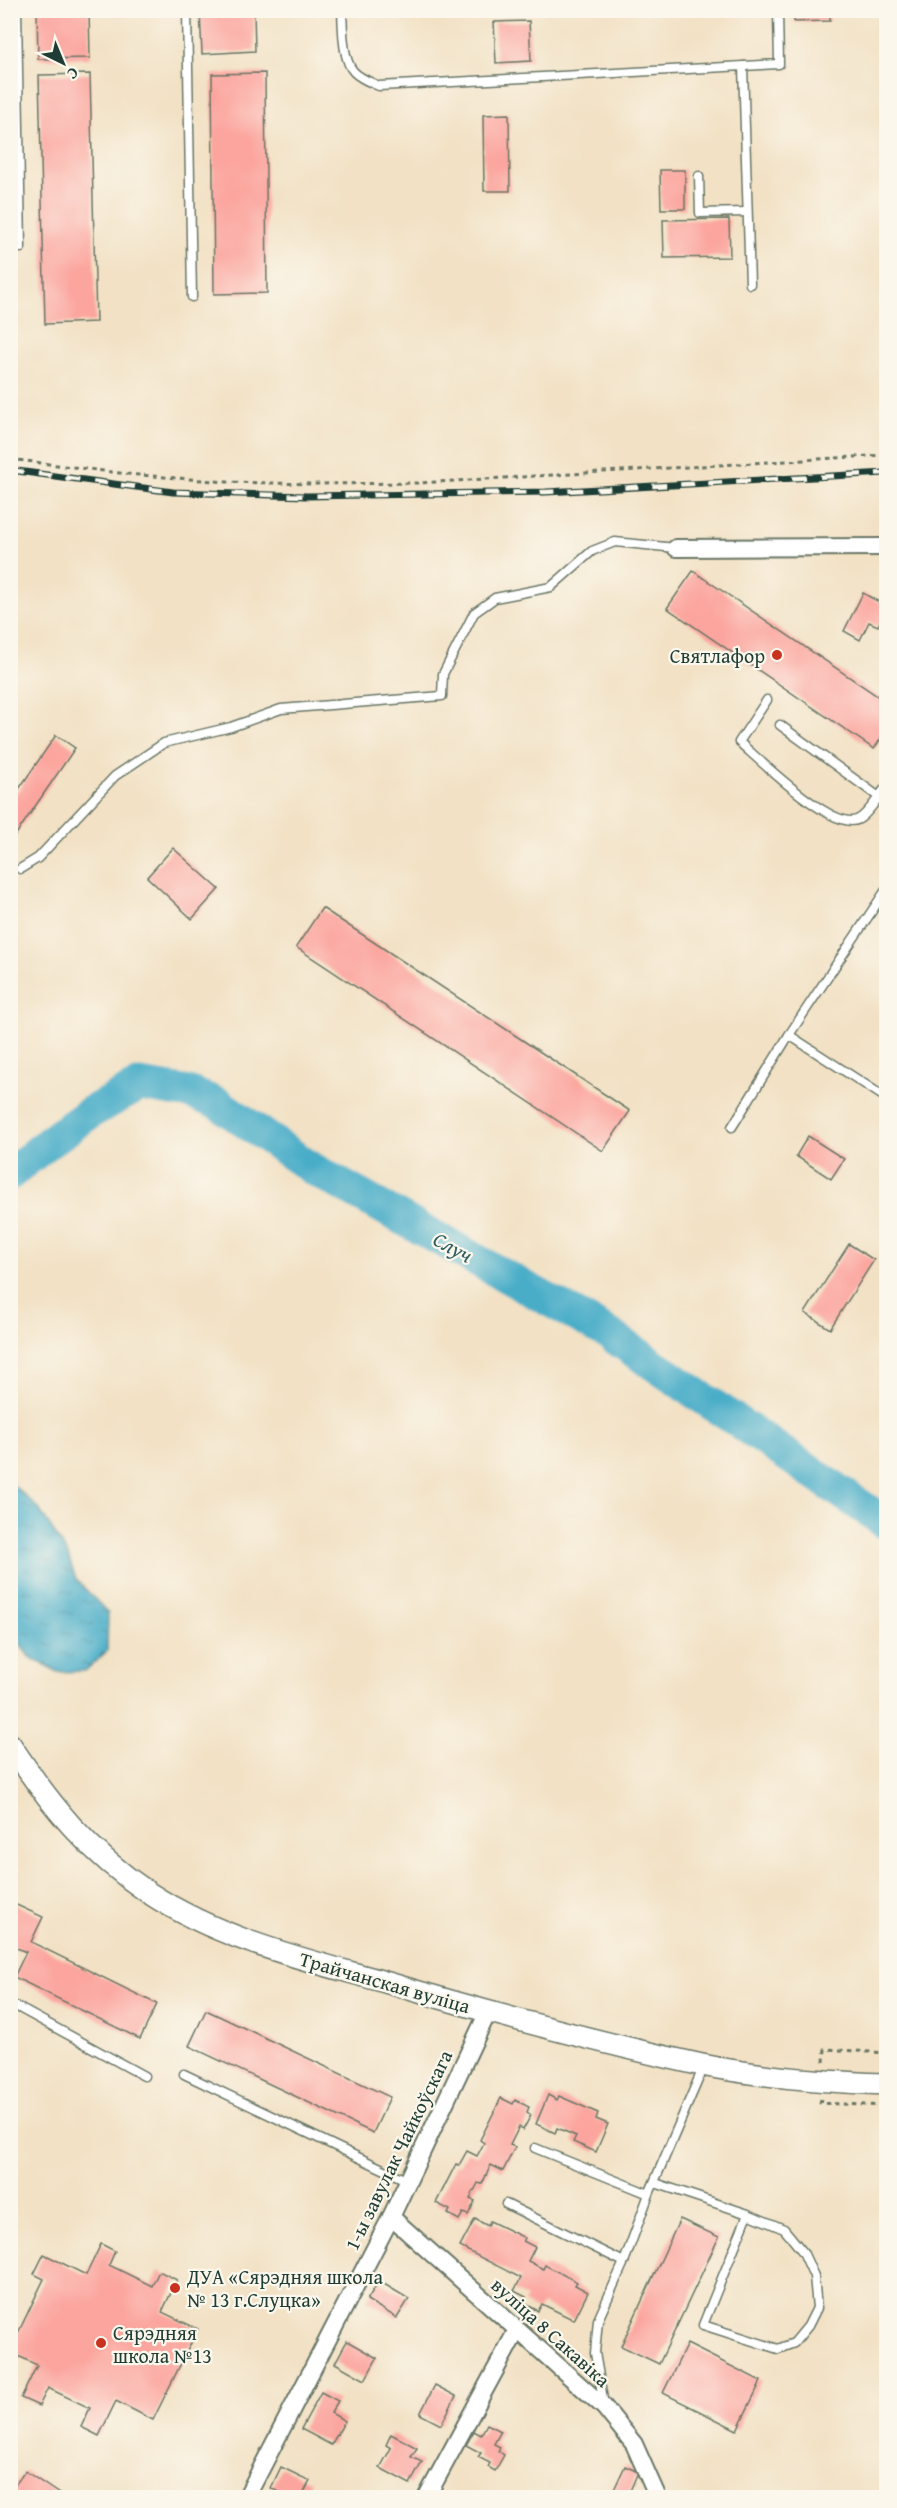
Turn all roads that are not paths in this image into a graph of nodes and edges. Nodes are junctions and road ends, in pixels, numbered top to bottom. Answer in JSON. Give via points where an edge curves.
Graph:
{"nodes":[{"id":1,"x":17,"y":10,"type":"edge"},
{"id":2,"x":187,"y":10,"type":"edge"},
{"id":3,"x":342,"y":10,"type":"edge"},
{"id":4,"x":778,"y":10,"type":"edge"},
{"id":5,"x":743,"y":66,"type":"junction"},
{"id":6,"x":699,"y":176,"type":"dead end"},
{"id":7,"x":747,"y":212,"type":"junction"},
{"id":8,"x":21,"y":248,"type":"dead end"},
{"id":9,"x":750,"y":285,"type":"dead end"},
{"id":10,"x":192,"y":297,"type":"dead end"},
{"id":11,"x":886,"y":547,"type":"edge"},
{"id":12,"x":676,"y":548,"type":"joint"},
{"id":13,"x":767,"y":700,"type":"dead end"},
{"id":14,"x":780,"y":725,"type":"dead end"},
{"id":15,"x":886,"y":787,"type":"edge"},
{"id":16,"x":879,"y":797,"type":"junction"},
{"id":17,"x":20,"y":869,"type":"dead end"},
{"id":18,"x":886,"y":890,"type":"edge"},
{"id":19,"x":789,"y":1035,"type":"junction"},
{"id":20,"x":886,"y":1098,"type":"edge"},
{"id":21,"x":732,"y":1127,"type":"dead end"},
{"id":22,"x":10,"y":1744,"type":"edge"},
{"id":23,"x":10,"y":2003,"type":"edge"},
{"id":24,"x":488,"y":2012,"type":"junction"},
{"id":25,"x":704,"y":2065,"type":"junction"},
{"id":26,"x":184,"y":2074,"type":"dead end"},
{"id":27,"x":144,"y":2076,"type":"dead end"},
{"id":28,"x":886,"y":2084,"type":"edge"},
{"id":29,"x":534,"y":2148,"type":"dead end"},
{"id":30,"x":408,"y":2181,"type":"junction"},
{"id":31,"x":655,"y":2183,"type":"junction"},
{"id":32,"x":649,"y":2194,"type":"junction"},
{"id":33,"x":506,"y":2205,"type":"dead end"},
{"id":34,"x":748,"y":2214,"type":"junction"},
{"id":35,"x":391,"y":2217,"type":"junction"},
{"id":36,"x":624,"y":2262,"type":"junction"},
{"id":37,"x":517,"y":2330,"type":"junction"},
{"id":38,"x":604,"y":2407,"type":"junction"},
{"id":39,"x":652,"y":2480,"type":"junction"},
{"id":40,"x":246,"y":2498,"type":"edge"},
{"id":41,"x":426,"y":2498,"type":"edge"},
{"id":42,"x":642,"y":2498,"type":"edge"},
{"id":43,"x":658,"y":2498,"type":"edge"}],
"edges":[{"from":1,"to":8,"type":"lane"},
{"from":2,"to":10,"type":"lane"},
{"from":3,"to":5,"type":"lane","via":[[343,40],[352,70],[379,86]]},
{"from":4,"to":5,"type":"lane","via":[[779,64]]},
{"from":5,"to":7,"type":"lane"},
{"from":6,"to":7,"type":"lane","via":[[700,213]]},
{"from":7,"to":9,"type":"lane"},
{"from":11,"to":12,"type":"street"},
{"from":12,"to":17,"type":"lane","via":[[615,542],[592,551],[551,587],[495,598],[474,613],[443,674],[442,696],[281,709],[231,727],[164,743],[115,776],[38,858]]},
{"from":13,"to":16,"type":"lane","via":[[739,742],[816,808],[844,822],[859,819]]},
{"from":14,"to":16,"type":"lane"},
{"from":15,"to":16,"type":"lane"},
{"from":18,"to":19,"type":"lane"},
{"from":19,"to":20,"type":"lane"},
{"from":19,"to":21,"type":"lane"},
{"from":22,"to":24,"type":"street","name":"Трайчанская вуліца","via":[[40,1791],[89,1845],[149,1893],[193,1919],[245,1942]]},
{"from":23,"to":27,"type":"lane"},
{"from":24,"to":25,"type":"street","name":"Трайчанская вуліца"},
{"from":24,"to":30,"type":"street","name":"1-ы завулак Чайкоўскага"},
{"from":25,"to":28,"type":"street","name":"Трайчанская вуліца","via":[[831,2082]]},
{"from":25,"to":31,"type":"lane"},
{"from":26,"to":30,"type":"lane"},
{"from":29,"to":32,"type":"lane"},
{"from":30,"to":35,"type":"street","name":"1-ы завулак Чайкоўскага"},
{"from":31,"to":32,"type":"lane"},
{"from":31,"to":34,"type":"lane"},
{"from":32,"to":36,"type":"lane"},
{"from":33,"to":36,"type":"lane"},
{"from":34,"to":34,"type":"lane","via":[[703,2325],[778,2349],[794,2343],[817,2308],[814,2276],[803,2252],[784,2229]]},
{"from":35,"to":37,"type":"street","name":"вуліца 8 Сакавіка"},
{"from":35,"to":40,"type":"street","name":"1-ы завулак Чайкоўскага"},
{"from":36,"to":38,"type":"lane","via":[[598,2320],[595,2353]]},
{"from":37,"to":38,"type":"street","name":"вуліца 8 Сакавіка"},
{"from":37,"to":41,"type":"street"},
{"from":38,"to":39,"type":"street","name":"вуліца 8 Сакавіка","via":[[634,2444]]},
{"from":39,"to":42,"type":"street"},
{"from":39,"to":43,"type":"street","name":"вуліца 8 Сакавіка"}]}
